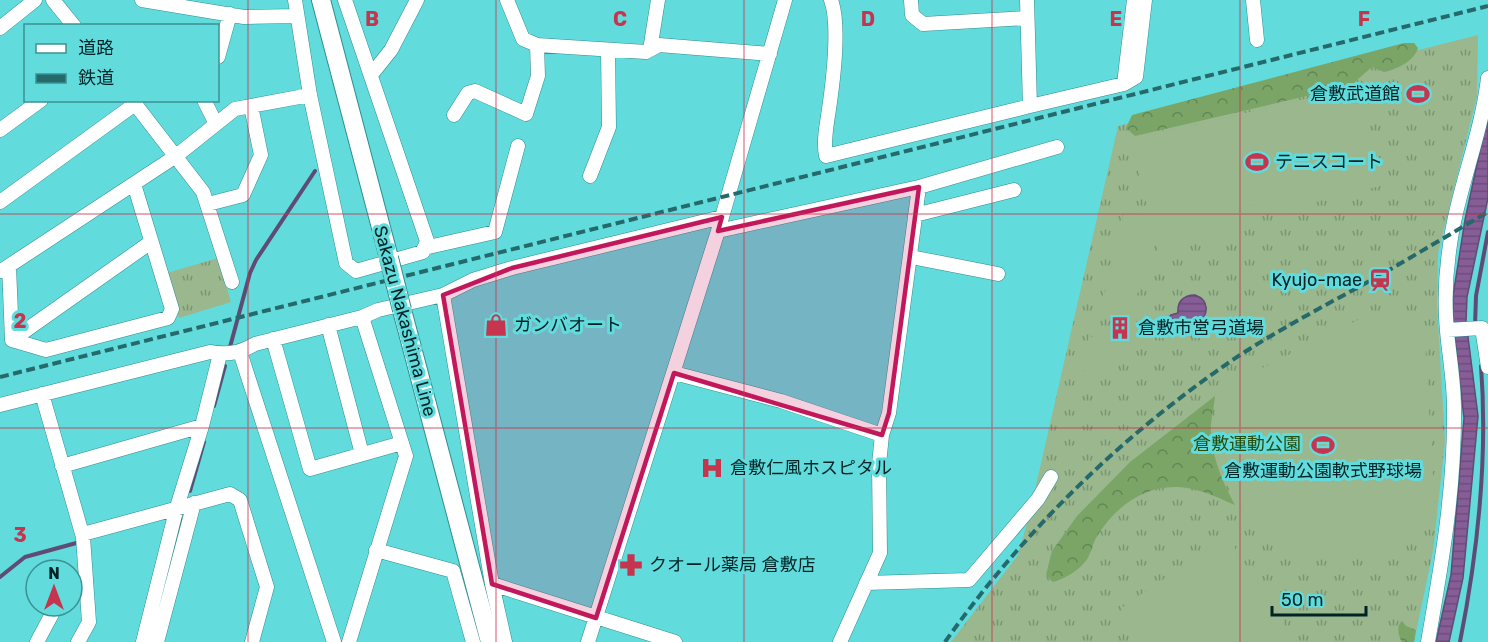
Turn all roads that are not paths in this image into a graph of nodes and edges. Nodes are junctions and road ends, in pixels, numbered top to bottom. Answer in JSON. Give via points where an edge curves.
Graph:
{"nodes":[{"id":1,"x":35,"y":0,"type":"edge"},
{"id":2,"x":53,"y":0,"type":"edge"},
{"id":3,"x":142,"y":0,"type":"edge"},
{"id":4,"x":295,"y":0,"type":"edge"},
{"id":5,"x":321,"y":0,"type":"edge"},
{"id":6,"x":345,"y":0,"type":"edge"},
{"id":7,"x":417,"y":0,"type":"edge"},
{"id":8,"x":507,"y":0,"type":"edge"},
{"id":9,"x":658,"y":0,"type":"edge"},
{"id":10,"x":785,"y":0,"type":"edge"},
{"id":11,"x":831,"y":0,"type":"edge"},
{"id":12,"x":911,"y":0,"type":"edge"},
{"id":13,"x":1027,"y":0,"type":"edge"},
{"id":14,"x":1134,"y":0,"type":"edge"},
{"id":15,"x":1145,"y":0,"type":"edge"},
{"id":16,"x":1253,"y":0,"type":"edge"},
{"id":17,"x":230,"y":14,"type":"junction"},
{"id":18,"x":297,"y":16,"type":"junction"},
{"id":19,"x":1027,"y":18,"type":"junction"},
{"id":20,"x":72,"y":24,"type":"edge"},
{"id":21,"x":0,"y":28,"type":"edge"},
{"id":22,"x":1257,"y":40,"type":"dead end"},
{"id":23,"x":537,"y":45,"type":"junction"},
{"id":24,"x":608,"y":50,"type":"junction"},
{"id":25,"x":650,"y":50,"type":"junction"},
{"id":26,"x":219,"y":53,"type":"edge"},
{"id":27,"x":770,"y":54,"type":"junction"},
{"id":28,"x":371,"y":75,"type":"junction"},
{"id":29,"x":1488,"y":78,"type":"edge"},
{"id":30,"x":1124,"y":84,"type":"junction"},
{"id":31,"x":310,"y":94,"type":"junction"},
{"id":32,"x":37,"y":102,"type":"edge"},
{"id":33,"x":134,"y":102,"type":"edge"},
{"id":34,"x":205,"y":102,"type":"edge"},
{"id":35,"x":251,"y":106,"type":"junction"},
{"id":36,"x":1030,"y":106,"type":"junction"},
{"id":37,"x":454,"y":115,"type":"dead end"},
{"id":38,"x":3,"y":123,"type":"edge"},
{"id":39,"x":216,"y":124,"type":"junction"},
{"id":40,"x":518,"y":146,"type":"dead end"},
{"id":41,"x":1057,"y":147,"type":"dead end"},
{"id":42,"x":176,"y":156,"type":"junction"},
{"id":43,"x":590,"y":176,"type":"dead end"},
{"id":44,"x":134,"y":184,"type":"junction"},
{"id":45,"x":919,"y":187,"type":"junction"},
{"id":46,"x":1014,"y":190,"type":"dead end"},
{"id":47,"x":0,"y":202,"type":"edge"},
{"id":48,"x":208,"y":204,"type":"junction"},
{"id":49,"x":915,"y":215,"type":"junction"},
{"id":50,"x":722,"y":217,"type":"junction"},
{"id":51,"x":718,"y":231,"type":"junction"},
{"id":52,"x":151,"y":242,"type":"junction"},
{"id":53,"x":424,"y":248,"type":"junction"},
{"id":54,"x":911,"y":257,"type":"junction"},
{"id":55,"x":5,"y":269,"type":"edge"},
{"id":56,"x":998,"y":274,"type":"dead end"},
{"id":57,"x":232,"y":282,"type":"dead end"},
{"id":58,"x":443,"y":295,"type":"junction"},
{"id":59,"x":362,"y":317,"type":"junction"},
{"id":60,"x":328,"y":325,"type":"junction"},
{"id":61,"x":1450,"y":330,"type":"junction"},
{"id":62,"x":273,"y":339,"type":"junction"},
{"id":63,"x":12,"y":340,"type":"junction"},
{"id":64,"x":240,"y":352,"type":"junction"},
{"id":65,"x":220,"y":354,"type":"junction"},
{"id":66,"x":1488,"y":367,"type":"edge"},
{"id":67,"x":674,"y":373,"type":"junction"},
{"id":68,"x":42,"y":394,"type":"junction"},
{"id":69,"x":0,"y":405,"type":"edge"},
{"id":70,"x":202,"y":426,"type":"junction"},
{"id":71,"x":882,"y":435,"type":"junction"},
{"id":72,"x":402,"y":443,"type":"junction"},
{"id":73,"x":362,"y":454,"type":"junction"},
{"id":74,"x":62,"y":466,"type":"junction"},
{"id":75,"x":1050,"y":477,"type":"dead end"},
{"id":76,"x":194,"y":503,"type":"junction"},
{"id":77,"x":177,"y":507,"type":"junction"},
{"id":78,"x":83,"y":539,"type":"junction"},
{"id":79,"x":376,"y":550,"type":"junction"},
{"id":80,"x":866,"y":583,"type":"junction"},
{"id":81,"x":492,"y":584,"type":"junction"},
{"id":82,"x":50,"y":618,"type":"edge"},
{"id":83,"x":596,"y":618,"type":"junction"},
{"id":84,"x":38,"y":642,"type":"edge"},
{"id":85,"x":78,"y":642,"type":"edge"},
{"id":86,"x":143,"y":642,"type":"edge"},
{"id":87,"x":157,"y":642,"type":"edge"},
{"id":88,"x":252,"y":642,"type":"edge"},
{"id":89,"x":334,"y":642,"type":"edge"},
{"id":90,"x":349,"y":642,"type":"edge"},
{"id":91,"x":473,"y":642,"type":"edge"},
{"id":92,"x":490,"y":642,"type":"edge"},
{"id":93,"x":505,"y":642,"type":"edge"},
{"id":94,"x":588,"y":642,"type":"edge"},
{"id":95,"x":675,"y":642,"type":"edge"},
{"id":96,"x":840,"y":642,"type":"edge"},
{"id":97,"x":1428,"y":642,"type":"edge"}],
"edges":[{"from":1,"to":21,"type":"street"},
{"from":2,"to":20,"type":"street"},
{"from":3,"to":17,"type":"street"},
{"from":4,"to":18,"type":"street"},
{"from":5,"to":92,"type":"main road","name":"Sakazu Nakashima Line","bridge":true},
{"from":6,"to":28,"type":"street"},
{"from":7,"to":28,"type":"street","via":[[391,50]]},
{"from":8,"to":23,"type":"street","via":[[523,39]]},
{"from":9,"to":25,"type":"street"},
{"from":10,"to":27,"type":"street"},
{"from":11,"to":36,"type":"street","via":[[834,28],[826,156]]},
{"from":12,"to":19,"type":"street","via":[[912,15],[923,24]]},
{"from":13,"to":19,"type":"street"},
{"from":14,"to":30,"type":"street"},
{"from":15,"to":30,"type":"street","via":[[1136,77]]},
{"from":16,"to":22,"type":"street"},
{"from":17,"to":18,"type":"street"},
{"from":17,"to":26,"type":"street"},
{"from":18,"to":31,"type":"street"},
{"from":19,"to":36,"type":"street"},
{"from":23,"to":24,"type":"street"},
{"from":23,"to":37,"type":"street","via":[[538,76],[526,114],[476,91],[468,93]]},
{"from":24,"to":25,"type":"street"},
{"from":24,"to":43,"type":"street","via":[[609,127]]},
{"from":25,"to":27,"type":"street","via":[[659,45]]},
{"from":27,"to":50,"type":"street"},
{"from":28,"to":53,"type":"street","via":[[427,241]]},
{"from":29,"to":61,"type":"street","via":[[1484,110],[1452,233],[1446,286]]},
{"from":30,"to":36,"type":"street"},
{"from":31,"to":35,"type":"street"},
{"from":31,"to":53,"type":"street","via":[[346,263],[356,271],[423,252]]},
{"from":32,"to":38,"type":"street"},
{"from":33,"to":42,"type":"street"},
{"from":33,"to":47,"type":"street"},
{"from":34,"to":39,"type":"street"},
{"from":35,"to":39,"type":"street","via":[[235,109]]},
{"from":35,"to":48,"type":"street","via":[[261,155],[243,195]]},
{"from":39,"to":42,"type":"street"},
{"from":40,"to":53,"type":"street","via":[[495,232]]},
{"from":41,"to":45,"type":"street"},
{"from":42,"to":44,"type":"street"},
{"from":42,"to":48,"type":"street"},
{"from":44,"to":52,"type":"street"},
{"from":44,"to":55,"type":"street"},
{"from":45,"to":49,"type":"street"},
{"from":45,"to":51,"type":"street"},
{"from":46,"to":49,"type":"street"},
{"from":48,"to":57,"type":"street"},
{"from":49,"to":54,"type":"street"},
{"from":50,"to":51,"type":"street"},
{"from":50,"to":58,"type":"street","via":[[512,268],[473,280]]},
{"from":51,"to":67,"type":"street"},
{"from":52,"to":63,"type":"street"},
{"from":52,"to":63,"type":"street","via":[[172,309],[168,318],[46,350]]},
{"from":54,"to":56,"type":"street"},
{"from":54,"to":71,"type":"street","via":[[889,413]]},
{"from":55,"to":63,"type":"street"},
{"from":58,"to":59,"type":"street"},
{"from":58,"to":81,"type":"street"},
{"from":59,"to":60,"type":"street"},
{"from":59,"to":72,"type":"street"},
{"from":60,"to":62,"type":"street"},
{"from":60,"to":73,"type":"street"},
{"from":61,"to":66,"type":"street","via":[[1482,328]]},
{"from":61,"to":97,"type":"street","via":[[1454,404],[1450,515]]},
{"from":62,"to":64,"type":"street"},
{"from":62,"to":73,"type":"street","via":[[310,469]]},
{"from":64,"to":65,"type":"street"},
{"from":64,"to":89,"type":"street"},
{"from":65,"to":68,"type":"street","via":[[210,352]]},
{"from":65,"to":70,"type":"street"},
{"from":67,"to":71,"type":"street","via":[[782,401]]},
{"from":67,"to":83,"type":"street"},
{"from":68,"to":69,"type":"street"},
{"from":68,"to":74,"type":"street"},
{"from":70,"to":74,"type":"street"},
{"from":70,"to":77,"type":"street"},
{"from":71,"to":80,"type":"street","via":[[880,553]]},
{"from":72,"to":73,"type":"street"},
{"from":72,"to":79,"type":"street","via":[[406,456]]},
{"from":74,"to":78,"type":"street"},
{"from":75,"to":80,"type":"street","via":[[1038,499],[969,580]]},
{"from":76,"to":77,"type":"street"},
{"from":76,"to":87,"type":"street"},
{"from":76,"to":88,"type":"street","via":[[230,494],[240,500],[267,587]]},
{"from":77,"to":78,"type":"street"},
{"from":77,"to":86,"type":"street"},
{"from":78,"to":85,"type":"street","via":[[89,622]]},
{"from":79,"to":90,"type":"street"},
{"from":79,"to":91,"type":"street","via":[[453,571]]},
{"from":80,"to":96,"type":"street"},
{"from":81,"to":83,"type":"street"},
{"from":81,"to":93,"type":"street"},
{"from":82,"to":84,"type":"street"},
{"from":83,"to":94,"type":"street"},
{"from":83,"to":95,"type":"street"}]}
